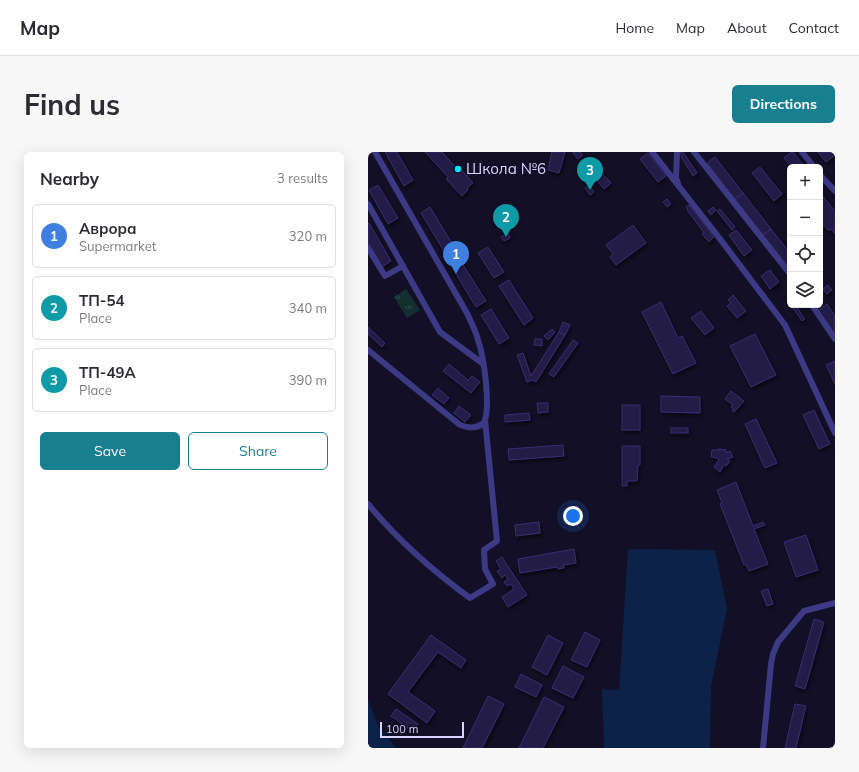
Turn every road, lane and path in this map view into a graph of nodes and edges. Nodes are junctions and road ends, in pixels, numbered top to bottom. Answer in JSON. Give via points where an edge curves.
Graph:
{"nodes":[{"id":1,"x":376,"y":152,"type":"edge"},
{"id":2,"x":652,"y":152,"type":"edge"},
{"id":3,"x":677,"y":152,"type":"edge"},
{"id":4,"x":694,"y":152,"type":"edge"},
{"id":5,"x":802,"y":152,"type":"edge"},
{"id":6,"x":812,"y":164,"type":"edge"},
{"id":7,"x":823,"y":178,"type":"edge"},
{"id":8,"x":682,"y":191,"type":"junction"},
{"id":9,"x":835,"y":191,"type":"edge"},
{"id":10,"x":368,"y":204,"type":"edge"},
{"id":11,"x":368,"y":248,"type":"edge"},
{"id":12,"x":403,"y":266,"type":"junction"},
{"id":13,"x":788,"y":272,"type":"edge"},
{"id":14,"x":814,"y":308,"type":"edge"},
{"id":15,"x":835,"y":339,"type":"edge"},
{"id":16,"x":368,"y":350,"type":"edge"},
{"id":17,"x":482,"y":363,"type":"junction"},
{"id":18,"x":485,"y":420,"type":"junction"},
{"id":19,"x":835,"y":433,"type":"edge"},
{"id":20,"x":368,"y":504,"type":"edge"},
{"id":21,"x":835,"y":603,"type":"edge"},
{"id":22,"x":763,"y":748,"type":"edge"}],
"edges":[{"from":1,"to":17,"type":"street","via":[[468,315],[479,341]]},
{"from":2,"to":8,"type":"street"},
{"from":3,"to":8,"type":"street","via":[[676,178]]},
{"from":4,"to":13,"type":"street"},
{"from":5,"to":6,"type":"street"},
{"from":7,"to":9,"type":"street"},
{"from":8,"to":19,"type":"street","via":[[785,325]]},
{"from":10,"to":12,"type":"street"},
{"from":11,"to":12,"type":"street","via":[[385,276]]},
{"from":12,"to":17,"type":"street","via":[[440,332]]},
{"from":14,"to":15,"type":"street"},
{"from":16,"to":18,"type":"street","via":[[460,425],[473,428]]},
{"from":17,"to":18,"type":"street","via":[[487,411]]},
{"from":18,"to":20,"type":"street","via":[[497,541],[484,550],[485,569],[493,584],[470,598],[443,579]]},
{"from":21,"to":22,"type":"street","via":[[804,611],[778,642],[771,664]]}]}
